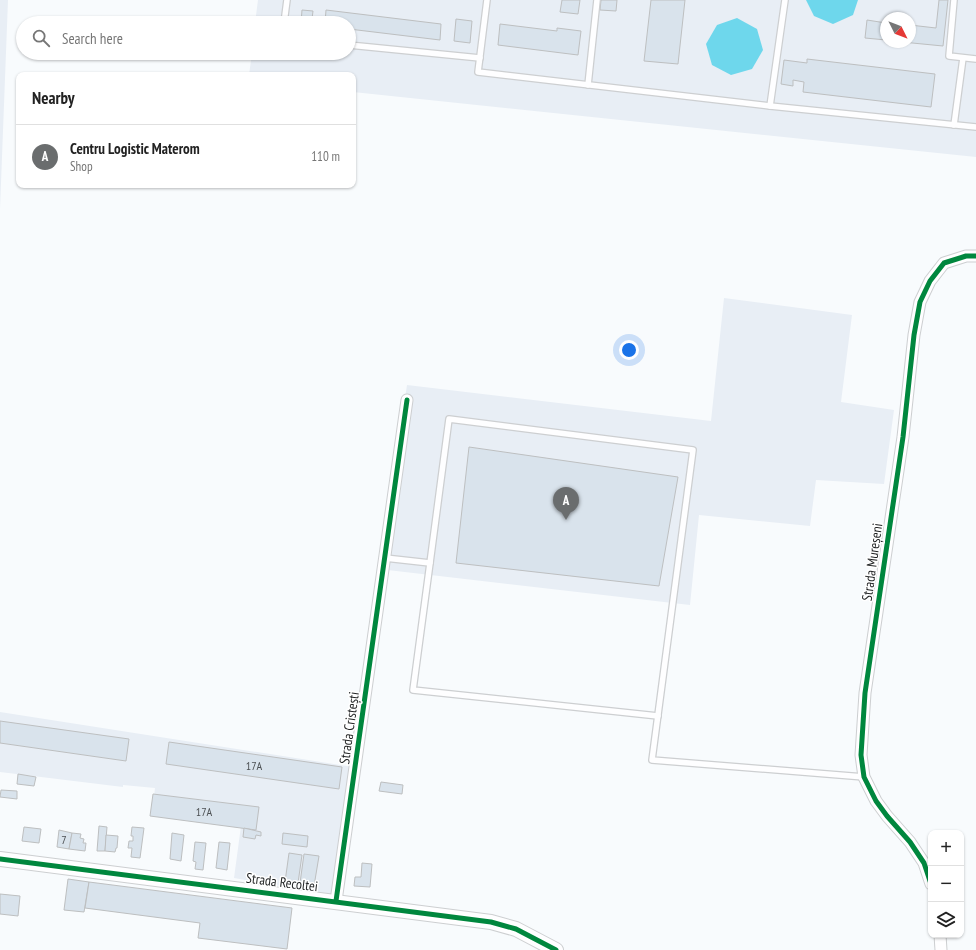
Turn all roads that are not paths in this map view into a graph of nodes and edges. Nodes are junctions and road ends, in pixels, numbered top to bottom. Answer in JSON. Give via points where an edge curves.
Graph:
{"nodes":[{"id":1,"x":287,"y":0,"type":"edge"},
{"id":2,"x":487,"y":0,"type":"edge"},
{"id":3,"x":597,"y":0,"type":"edge"},
{"id":4,"x":785,"y":0,"type":"edge"},
{"id":5,"x":954,"y":0,"type":"edge"},
{"id":6,"x":285,"y":16,"type":"edge"},
{"id":7,"x":356,"y":47,"type":"edge"},
{"id":8,"x":480,"y":58,"type":"junction"},
{"id":9,"x":963,"y":58,"type":"junction"},
{"id":10,"x":976,"y":59,"type":"edge"},
{"id":11,"x":588,"y":85,"type":"junction"},
{"id":12,"x":770,"y":106,"type":"junction"},
{"id":13,"x":954,"y":125,"type":"junction"},
{"id":14,"x":976,"y":127,"type":"edge"},
{"id":15,"x":976,"y":256,"type":"edge"},
{"id":16,"x":407,"y":400,"type":"dead end"},
{"id":17,"x":386,"y":558,"type":"junction"},
{"id":18,"x":430,"y":563,"type":"junction"},
{"id":19,"x":658,"y":716,"type":"junction"},
{"id":20,"x":864,"y":777,"type":"junction"},
{"id":21,"x":0,"y":859,"type":"edge"},
{"id":22,"x":928,"y":875,"type":"edge"},
{"id":23,"x":336,"y":901,"type":"junction"},
{"id":24,"x":940,"y":938,"type":"edge"},
{"id":25,"x":556,"y":950,"type":"edge"},
{"id":26,"x":941,"y":950,"type":"edge"}],
"edges":[{"from":1,"to":6,"type":"lane"},
{"from":2,"to":8,"type":"lane"},
{"from":3,"to":11,"type":"lane"},
{"from":4,"to":12,"type":"lane"},
{"from":5,"to":9,"type":"lane","via":[[949,56]]},
{"from":7,"to":8,"type":"lane"},
{"from":8,"to":11,"type":"lane","via":[[478,72]]},
{"from":9,"to":10,"type":"lane"},
{"from":9,"to":13,"type":"lane"},
{"from":11,"to":12,"type":"lane"},
{"from":12,"to":13,"type":"lane"},
{"from":13,"to":14,"type":"lane"},
{"from":15,"to":20,"type":"street","name":"Strada Mureșeni","via":[[966,256],[944,263],[930,281],[920,302],[865,693],[861,755]]},
{"from":16,"to":17,"type":"street","name":"Strada Cristești"},
{"from":17,"to":18,"type":"lane"},
{"from":17,"to":23,"type":"street","name":"Strada Cristești"},
{"from":18,"to":19,"type":"lane","via":[[413,690]]},
{"from":18,"to":19,"type":"lane","via":[[449,419],[693,450]]},
{"from":19,"to":20,"type":"lane","via":[[652,760]]},
{"from":20,"to":22,"type":"street","name":"Strada Mureșeni","via":[[876,801],[924,863]]},
{"from":21,"to":23,"type":"street","name":"Strada Recoltei"},
{"from":23,"to":25,"type":"street","name":"Strada Recoltei","via":[[491,922],[516,929]]},
{"from":24,"to":26,"type":"street"}]}
